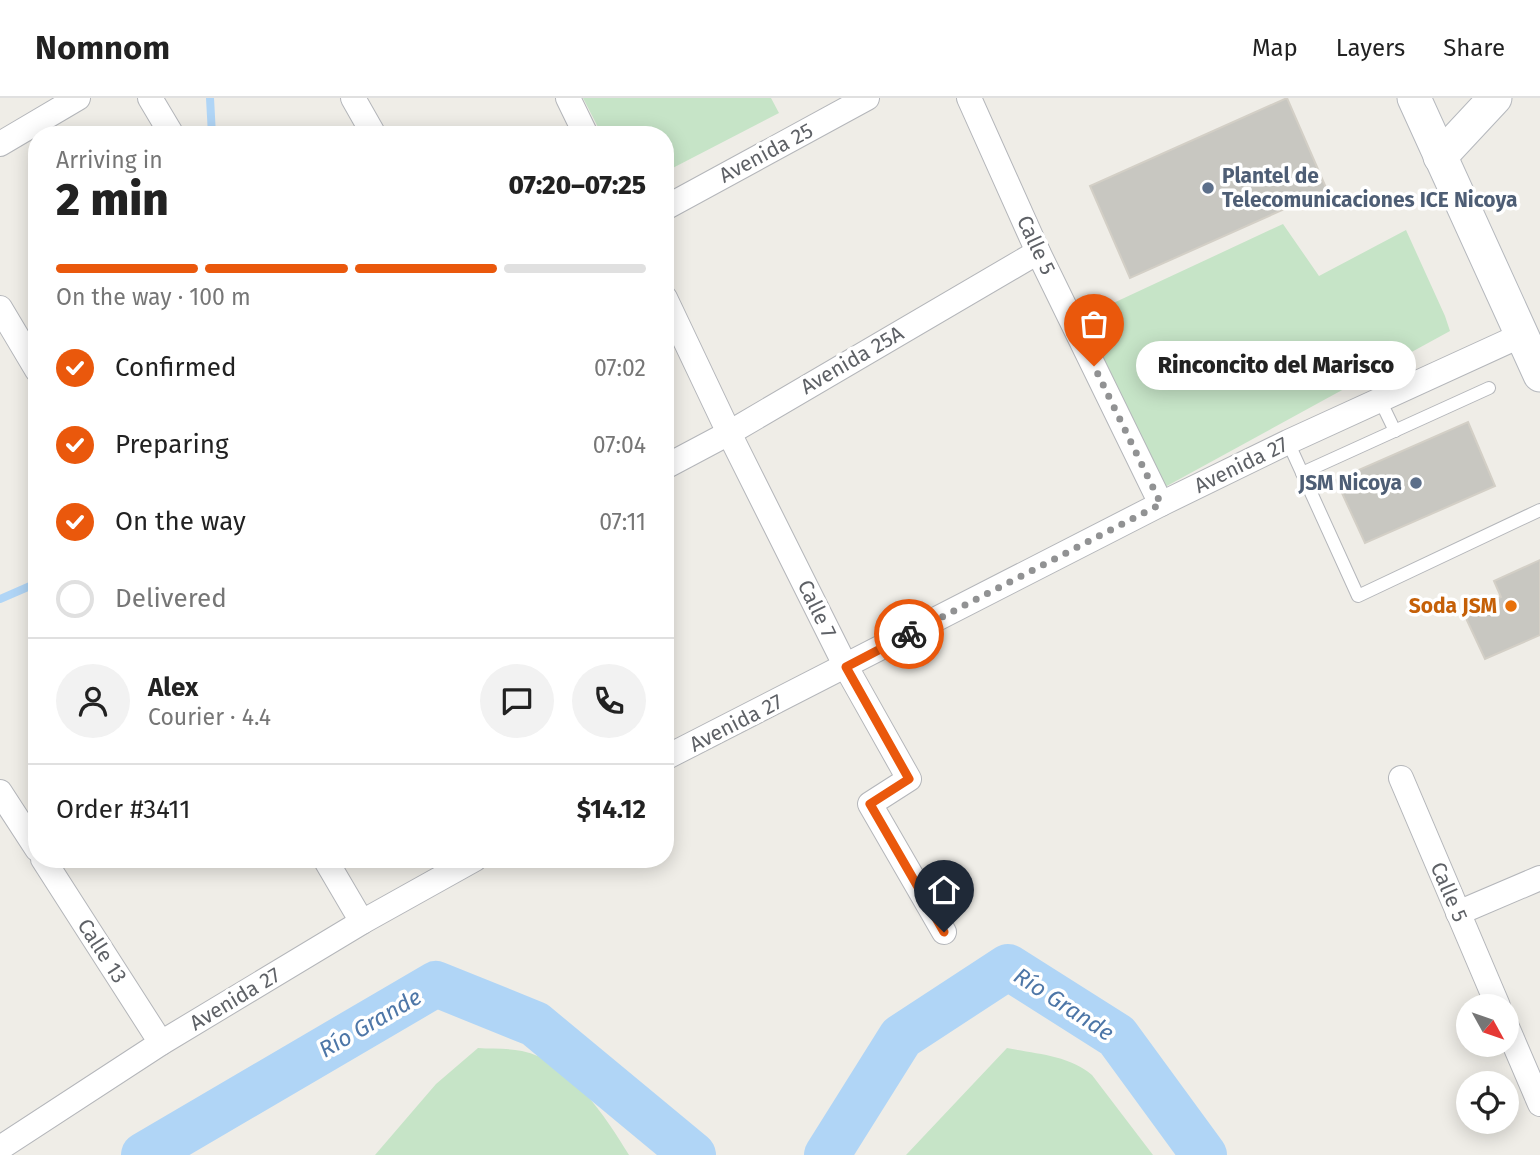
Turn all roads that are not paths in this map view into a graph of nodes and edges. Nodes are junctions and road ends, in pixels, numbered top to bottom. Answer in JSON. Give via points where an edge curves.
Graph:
{"nodes":[{"id":1,"x":78,"y":98,"type":"edge"},
{"id":2,"x":150,"y":98,"type":"edge"},
{"id":3,"x":353,"y":98,"type":"edge"},
{"id":4,"x":568,"y":98,"type":"edge"},
{"id":5,"x":867,"y":98,"type":"edge"},
{"id":6,"x":969,"y":98,"type":"edge"},
{"id":7,"x":1414,"y":98,"type":"edge"},
{"id":8,"x":1495,"y":98,"type":"edge"},
{"id":9,"x":31,"y":126,"type":"edge"},
{"id":10,"x":167,"y":126,"type":"edge"},
{"id":11,"x":369,"y":126,"type":"edge"},
{"id":12,"x":582,"y":126,"type":"edge"},
{"id":13,"x":28,"y":127,"type":"edge"},
{"id":14,"x":0,"y":144,"type":"edge"},
{"id":15,"x":1440,"y":157,"type":"junction"},
{"id":16,"x":674,"y":203,"type":"edge"},
{"id":17,"x":1038,"y":252,"type":"junction"},
{"id":18,"x":0,"y":308,"type":"edge"},
{"id":19,"x":674,"y":317,"type":"edge"},
{"id":20,"x":1522,"y":335,"type":"junction"},
{"id":21,"x":28,"y":355,"type":"edge"},
{"id":22,"x":1540,"y":375,"type":"edge"},
{"id":23,"x":1489,"y":388,"type":"dead end"},
{"id":24,"x":1380,"y":400,"type":"junction"},
{"id":25,"x":1395,"y":431,"type":"junction"},
{"id":26,"x":729,"y":433,"type":"junction"},
{"id":27,"x":1288,"y":442,"type":"junction"},
{"id":28,"x":674,"y":462,"type":"edge"},
{"id":29,"x":1302,"y":473,"type":"junction"},
{"id":30,"x":1161,"y":504,"type":"junction"},
{"id":31,"x":1540,"y":510,"type":"edge"},
{"id":32,"x":846,"y":667,"type":"junction"},
{"id":33,"x":674,"y":753,"type":"edge"},
{"id":34,"x":1401,"y":778,"type":"dead end"},
{"id":35,"x":0,"y":792,"type":"edge"},
{"id":36,"x":28,"y":835,"type":"edge"},
{"id":37,"x":49,"y":868,"type":"edge"},
{"id":38,"x":330,"y":868,"type":"edge"},
{"id":39,"x":459,"y":868,"type":"edge"},
{"id":40,"x":1540,"y":878,"type":"edge"},
{"id":41,"x":1458,"y":913,"type":"junction"},
{"id":42,"x":362,"y":922,"type":"junction"},
{"id":43,"x":944,"y":932,"type":"dead end"},
{"id":44,"x":1493,"y":994,"type":"edge"},
{"id":45,"x":161,"y":1043,"type":"junction"},
{"id":46,"x":1519,"y":1055,"type":"edge"},
{"id":47,"x":1540,"y":1104,"type":"edge"},
{"id":48,"x":0,"y":1148,"type":"edge"}],
"edges":[{"from":1,"to":9,"type":"street"},
{"from":2,"to":10,"type":"street"},
{"from":3,"to":11,"type":"street"},
{"from":4,"to":12,"type":"street"},
{"from":5,"to":16,"type":"street","name":"Avenida 25"},
{"from":6,"to":17,"type":"street","name":"Calle 5"},
{"from":7,"to":15,"type":"main road"},
{"from":8,"to":15,"type":"main road"},
{"from":13,"to":14,"type":"street"},
{"from":15,"to":20,"type":"main road"},
{"from":17,"to":26,"type":"street","name":"Avenida 25A"},
{"from":17,"to":30,"type":"street","name":"Calle 5"},
{"from":18,"to":21,"type":"street"},
{"from":19,"to":26,"type":"street","name":"Calle 7"},
{"from":20,"to":22,"type":"main road"},
{"from":20,"to":24,"type":"street","name":"Avenida 27"},
{"from":23,"to":25,"type":"lane"},
{"from":24,"to":25,"type":"lane"},
{"from":24,"to":27,"type":"street","name":"Avenida 27"},
{"from":25,"to":29,"type":"lane"},
{"from":26,"to":28,"type":"street","name":"Avenida 25A"},
{"from":26,"to":32,"type":"street","name":"Calle 7"},
{"from":27,"to":29,"type":"lane"},
{"from":27,"to":30,"type":"street","name":"Avenida 27"},
{"from":29,"to":31,"type":"lane","via":[[1359,596]]},
{"from":30,"to":32,"type":"street","name":"Avenida 27"},
{"from":32,"to":33,"type":"street","name":"Avenida 27"},
{"from":32,"to":43,"type":"street","name":"Calle 7","via":[[909,779],[870,804]]},
{"from":34,"to":41,"type":"street","name":"Calle 5"},
{"from":35,"to":36,"type":"street"},
{"from":37,"to":45,"type":"street","name":"Calle 13"},
{"from":38,"to":42,"type":"street"},
{"from":39,"to":42,"type":"street","name":"Avenida 27"},
{"from":40,"to":41,"type":"street"},
{"from":41,"to":44,"type":"street","name":"Calle 5"},
{"from":42,"to":45,"type":"street","name":"Avenida 27"},
{"from":45,"to":48,"type":"street","name":"Avenida 27"},
{"from":46,"to":47,"type":"street"}]}
